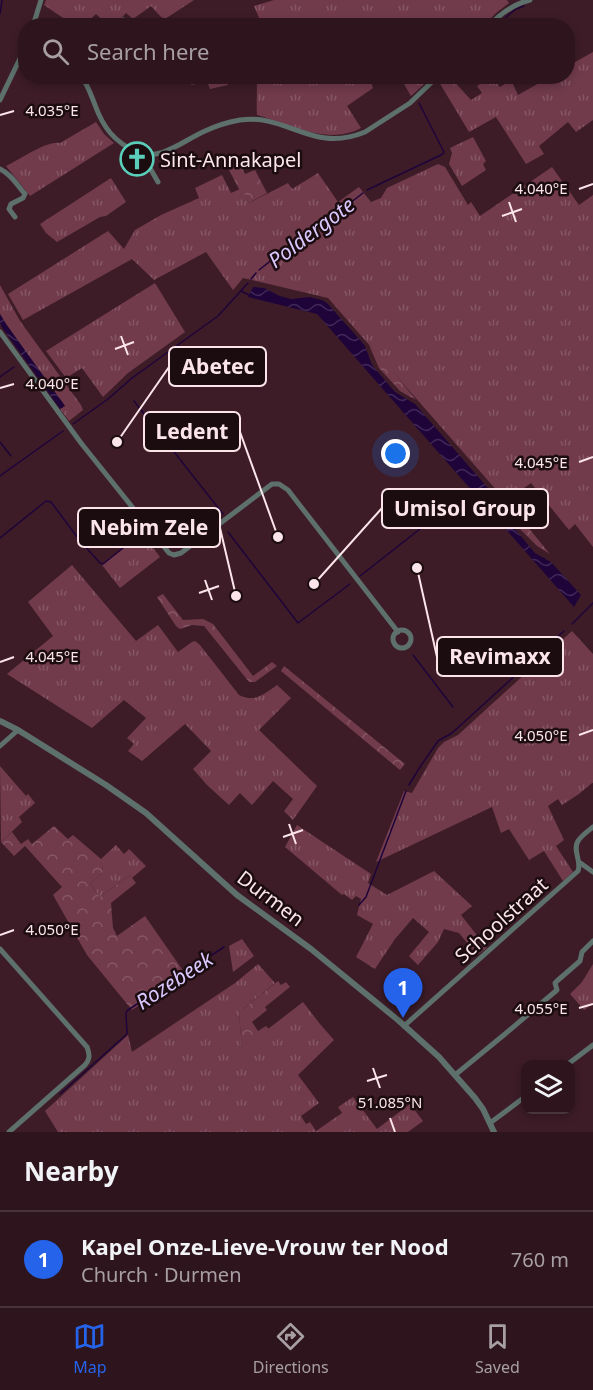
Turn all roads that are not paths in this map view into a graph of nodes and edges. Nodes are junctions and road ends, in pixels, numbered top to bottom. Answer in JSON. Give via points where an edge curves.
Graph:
{"nodes":[{"id":1,"x":41,"y":0,"type":"edge"},
{"id":2,"x":530,"y":0,"type":"edge"},
{"id":3,"x":35,"y":18,"type":"edge"},
{"id":4,"x":497,"y":18,"type":"edge"},
{"id":5,"x":18,"y":63,"type":"edge"},
{"id":6,"x":85,"y":84,"type":"edge"},
{"id":7,"x":430,"y":84,"type":"edge"},
{"id":8,"x":0,"y":100,"type":"edge"},
{"id":9,"x":146,"y":155,"type":"junction"},
{"id":10,"x":0,"y":169,"type":"edge"},
{"id":11,"x":158,"y":182,"type":"dead end"},
{"id":12,"x":15,"y":217,"type":"dead end"},
{"id":13,"x":0,"y":332,"type":"edge"},
{"id":14,"x":398,"y":632,"type":"dead end"},
{"id":15,"x":0,"y":721,"type":"edge"},
{"id":16,"x":18,"y":730,"type":"junction"},
{"id":17,"x":0,"y":746,"type":"edge"},
{"id":18,"x":593,"y":826,"type":"edge"},
{"id":19,"x":579,"y":862,"type":"junction"},
{"id":20,"x":593,"y":872,"type":"edge"},
{"id":21,"x":593,"y":941,"type":"edge"},
{"id":22,"x":0,"y":949,"type":"edge"},
{"id":23,"x":404,"y":1026,"type":"junction"},
{"id":24,"x":593,"y":1045,"type":"edge"},
{"id":25,"x":574,"y":1060,"type":"edge"},
{"id":26,"x":455,"y":1074,"type":"junction"},
{"id":27,"x":521,"y":1099,"type":"edge"},
{"id":28,"x":490,"y":1123,"type":"junction"},
{"id":29,"x":9,"y":1132,"type":"edge"},
{"id":30,"x":494,"y":1132,"type":"edge"}],
"edges":[{"from":1,"to":3,"type":"street"},
{"from":2,"to":4,"type":"street"},
{"from":5,"to":8,"type":"street"},
{"from":6,"to":9,"type":"street","via":[[104,126],[126,146]]},
{"from":7,"to":9,"type":"street","via":[[410,103],[357,135],[313,137],[262,120],[246,120],[217,126],[170,149]]},
{"from":9,"to":11,"type":"street"},
{"from":10,"to":12,"type":"street","via":[[25,194],[11,204],[9,209]]},
{"from":13,"to":14,"type":"street","via":[[81,443],[169,553],[181,553],[272,484],[279,484],[288,490]]},
{"from":15,"to":16,"type":"street","name":"Durmen"},
{"from":16,"to":17,"type":"street"},
{"from":16,"to":23,"type":"street","name":"Durmen","via":[[146,813],[237,894]]},
{"from":18,"to":19,"type":"street","name":"Schoolstraat","via":[[576,845]]},
{"from":19,"to":20,"type":"street"},
{"from":19,"to":23,"type":"street","name":"Schoolstraat","via":[[578,871]]},
{"from":21,"to":26,"type":"street","via":[[582,952],[580,961],[555,983],[557,990]]},
{"from":22,"to":29,"type":"street","via":[[90,1053],[85,1065]]},
{"from":23,"to":26,"type":"street","name":"Durmen"},
{"from":24,"to":25,"type":"street"},
{"from":26,"to":28,"type":"street","name":"Durmen"},
{"from":27,"to":28,"type":"street"},
{"from":28,"to":30,"type":"street","name":"Durmen"}]}
